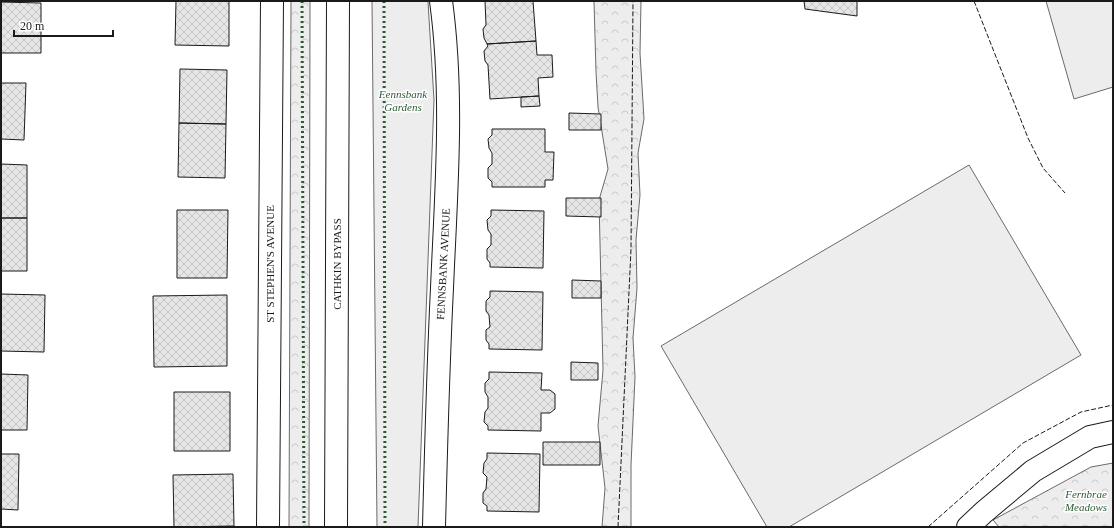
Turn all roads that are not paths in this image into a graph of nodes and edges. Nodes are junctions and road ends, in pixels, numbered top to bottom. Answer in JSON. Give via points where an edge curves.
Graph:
{"nodes":[{"id":1,"x":272,"y":1,"type":"edge"},
{"id":2,"x":338,"y":1,"type":"edge"},
{"id":3,"x":441,"y":1,"type":"edge"},
{"id":4,"x":1113,"y":432,"type":"edge"},
{"id":5,"x":268,"y":527,"type":"edge"},
{"id":6,"x":336,"y":527,"type":"edge"},
{"id":7,"x":434,"y":527,"type":"edge"},
{"id":8,"x":968,"y":527,"type":"edge"}],
"edges":[{"from":1,"to":5,"type":"street","name":"ST STEPHEN'S AVENUE"},
{"from":2,"to":6,"type":"street","name":"CATHKIN BYPASS"},
{"from":3,"to":7,"type":"street","name":"FENNSBANK AVENUE","via":[[446,38],[448,162],[440,317]]},
{"from":4,"to":8,"type":"street","via":[[1090,437],[1033,471]]}]}
